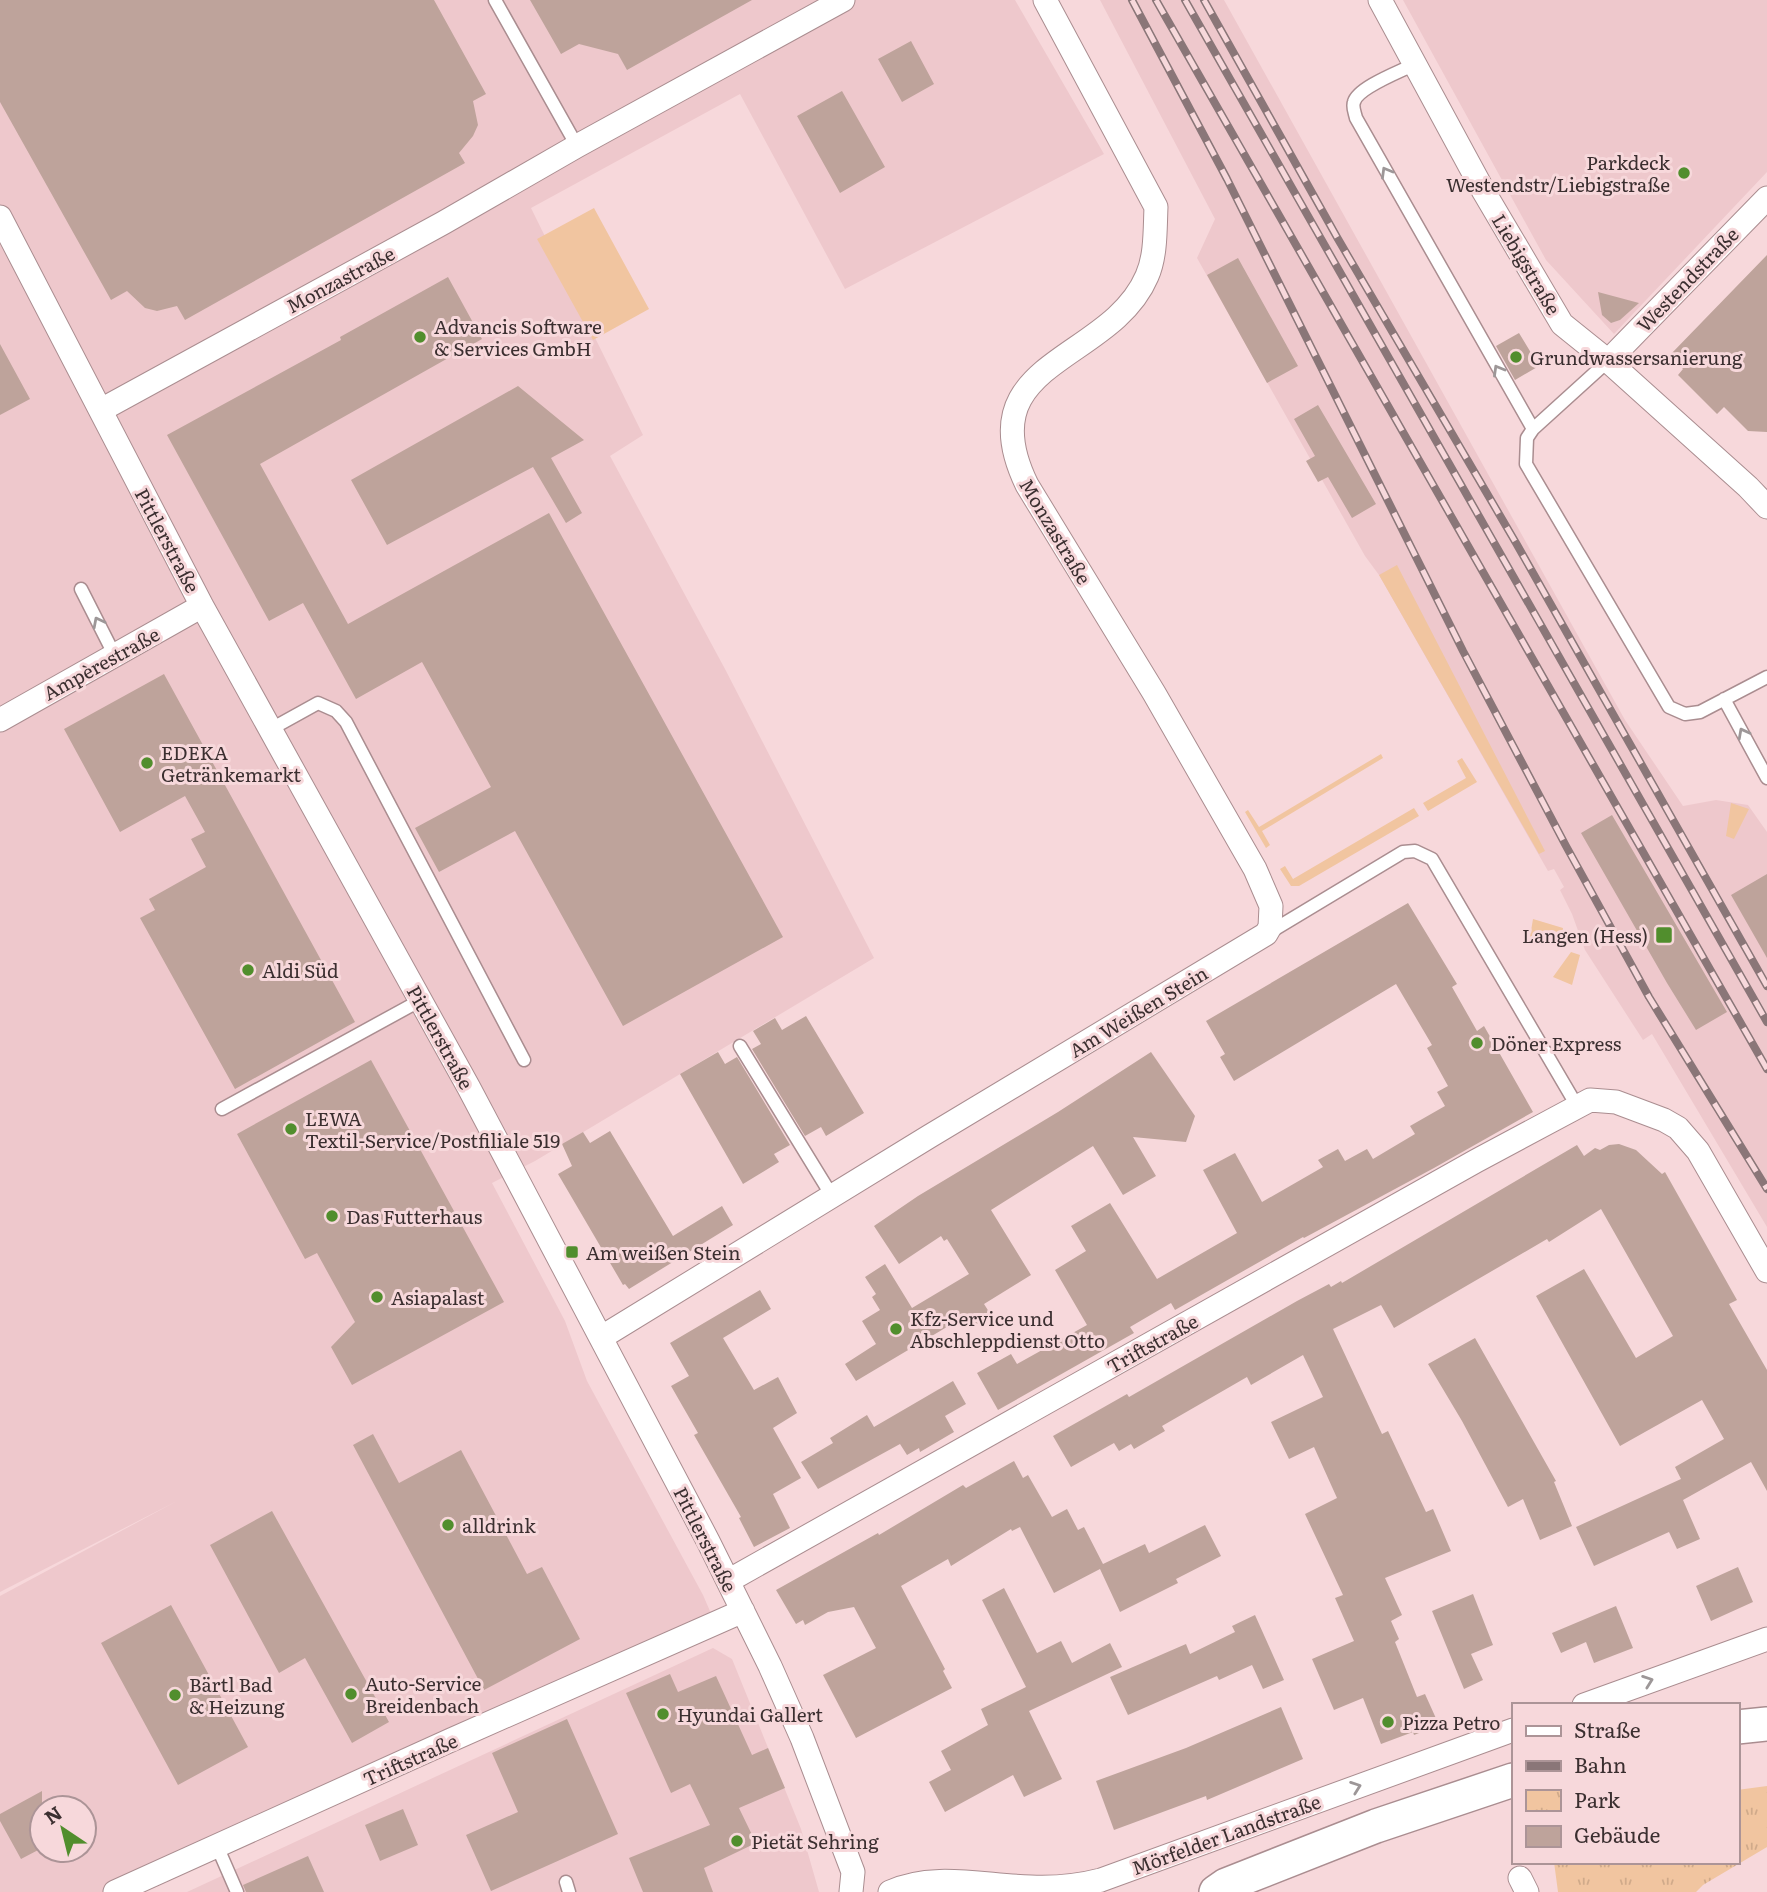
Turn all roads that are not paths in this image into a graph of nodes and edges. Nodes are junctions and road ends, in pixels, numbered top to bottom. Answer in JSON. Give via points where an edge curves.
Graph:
{"nodes":[{"id":1,"x":495,"y":0,"type":"edge"},
{"id":2,"x":843,"y":0,"type":"edge"},
{"id":3,"x":1045,"y":0,"type":"edge"},
{"id":4,"x":1380,"y":0,"type":"edge"},
{"id":5,"x":1415,"y":64,"type":"junction"},
{"id":6,"x":577,"y":146,"type":"junction"},
{"id":7,"x":1767,"y":198,"type":"edge"},
{"id":8,"x":0,"y":217,"type":"edge"},
{"id":9,"x":1608,"y":360,"type":"junction"},
{"id":10,"x":101,"y":410,"type":"junction"},
{"id":11,"x":1533,"y":429,"type":"junction"},
{"id":12,"x":1767,"y":507,"type":"edge"},
{"id":13,"x":80,"y":589,"type":"dead end"},
{"id":14,"x":202,"y":606,"type":"junction"},
{"id":15,"x":115,"y":656,"type":"junction"},
{"id":16,"x":1767,"y":677,"type":"edge"},
{"id":17,"x":1724,"y":699,"type":"junction"},
{"id":18,"x":0,"y":720,"type":"edge"},
{"id":19,"x":271,"y":729,"type":"junction"},
{"id":20,"x":1767,"y":778,"type":"edge"},
{"id":21,"x":1266,"y":934,"type":"junction"},
{"id":22,"x":421,"y":1000,"type":"junction"},
{"id":23,"x":740,"y":1046,"type":"dead end"},
{"id":24,"x":524,"y":1060,"type":"dead end"},
{"id":25,"x":1577,"y":1106,"type":"junction"},
{"id":26,"x":222,"y":1109,"type":"dead end"},
{"id":27,"x":832,"y":1196,"type":"junction"},
{"id":28,"x":1767,"y":1271,"type":"edge"},
{"id":29,"x":602,"y":1337,"type":"junction"},
{"id":30,"x":728,"y":1581,"type":"junction"},
{"id":31,"x":743,"y":1611,"type":"junction"},
{"id":32,"x":1767,"y":1639,"type":"edge"},
{"id":33,"x":1590,"y":1703,"type":"edge"},
{"id":34,"x":1767,"y":1724,"type":"edge"},
{"id":35,"x":1739,"y":1727,"type":"edge"},
{"id":36,"x":1512,"y":1730,"type":"edge"},
{"id":37,"x":1512,"y":1780,"type":"edge"},
{"id":38,"x":217,"y":1846,"type":"junction"},
{"id":39,"x":852,"y":1882,"type":"edge"},
{"id":40,"x":1221,"y":1889,"type":"edge"},
{"id":41,"x":116,"y":1892,"type":"edge"},
{"id":42,"x":237,"y":1892,"type":"edge"},
{"id":43,"x":877,"y":1892,"type":"edge"},
{"id":44,"x":890,"y":1892,"type":"edge"},
{"id":45,"x":1194,"y":1892,"type":"edge"}],
"edges":[{"from":1,"to":6,"type":"lane"},
{"from":2,"to":6,"type":"street","name":"Monzastraße"},
{"from":3,"to":21,"type":"street","name":"Monzastraße","via":[[1156,207],[1155,228],[1147,276],[1133,300],[1115,321],[1043,370],[1021,397],[1011,422],[1011,444],[1027,485],[1154,692],[1255,869],[1271,906]]},
{"from":4,"to":5,"type":"street","name":"Liebigstraße"},
{"from":5,"to":9,"type":"street","name":"Liebigstraße","via":[[1562,324]]},
{"from":11,"to":5,"type":"lane","one_way":true,"via":[[1356,118],[1355,98]]},
{"from":6,"to":10,"type":"street","name":"Monzastraße"},
{"from":7,"to":9,"type":"street","name":"Westendstraße"},
{"from":8,"to":10,"type":"street","name":"Pittlerstraße"},
{"from":9,"to":11,"type":"lane"},
{"from":9,"to":12,"type":"street","name":"Liebigstraße"},
{"from":10,"to":14,"type":"street","name":"Pittlerstraße"},
{"from":11,"to":17,"type":"lane","via":[[1527,438],[1526,464],[1669,708],[1685,714],[1700,712]]},
{"from":15,"to":13,"type":"lane","one_way":true},
{"from":14,"to":15,"type":"street","name":"Ampèrestraße"},
{"from":14,"to":19,"type":"street","name":"Pittlerstraße"},
{"from":15,"to":18,"type":"street","name":"Ampèrestraße"},
{"from":16,"to":17,"type":"lane"},
{"from":20,"to":17,"type":"lane","one_way":true},
{"from":19,"to":22,"type":"street","name":"Pittlerstraße"},
{"from":19,"to":24,"type":"lane","via":[[318,703],[346,722]]},
{"from":21,"to":25,"type":"lane","name":"Am Weißen Stein","via":[[1403,852],[1424,853],[1432,859]]},
{"from":21,"to":27,"type":"street","name":"Am Weißen Stein"},
{"from":22,"to":26,"type":"lane"},
{"from":22,"to":29,"type":"street","name":"Pittlerstraße"},
{"from":23,"to":27,"type":"lane"},
{"from":25,"to":28,"type":"street","via":[[1590,1100],[1616,1102],[1678,1128],[1698,1152]]},
{"from":25,"to":30,"type":"street","name":"Triftstraße"},
{"from":27,"to":29,"type":"street","name":"Am Weißen Stein"},
{"from":29,"to":30,"type":"street","name":"Pittlerstraße"},
{"from":30,"to":31,"type":"street","name":"Pittlerstraße"},
{"from":31,"to":38,"type":"street","name":"Triftstraße"},
{"from":31,"to":39,"type":"street","name":"Pittlerstraße","via":[[802,1738]]},
{"from":33,"to":32,"type":"street","one_way":true},
{"from":34,"to":35,"type":"main road"},
{"from":44,"to":36,"type":"street","name":"Mörfelder Landstraße","one_way":true,"via":[[927,1881],[1030,1887],[1101,1880]]},
{"from":37,"to":40,"type":"main road","via":[[1376,1826]]},
{"from":38,"to":41,"type":"street","name":"Triftstraße"},
{"from":38,"to":42,"type":"lane"},
{"from":39,"to":43,"type":"street","name":"Pittlerstraße"},
{"from":40,"to":45,"type":"main road"}]}
